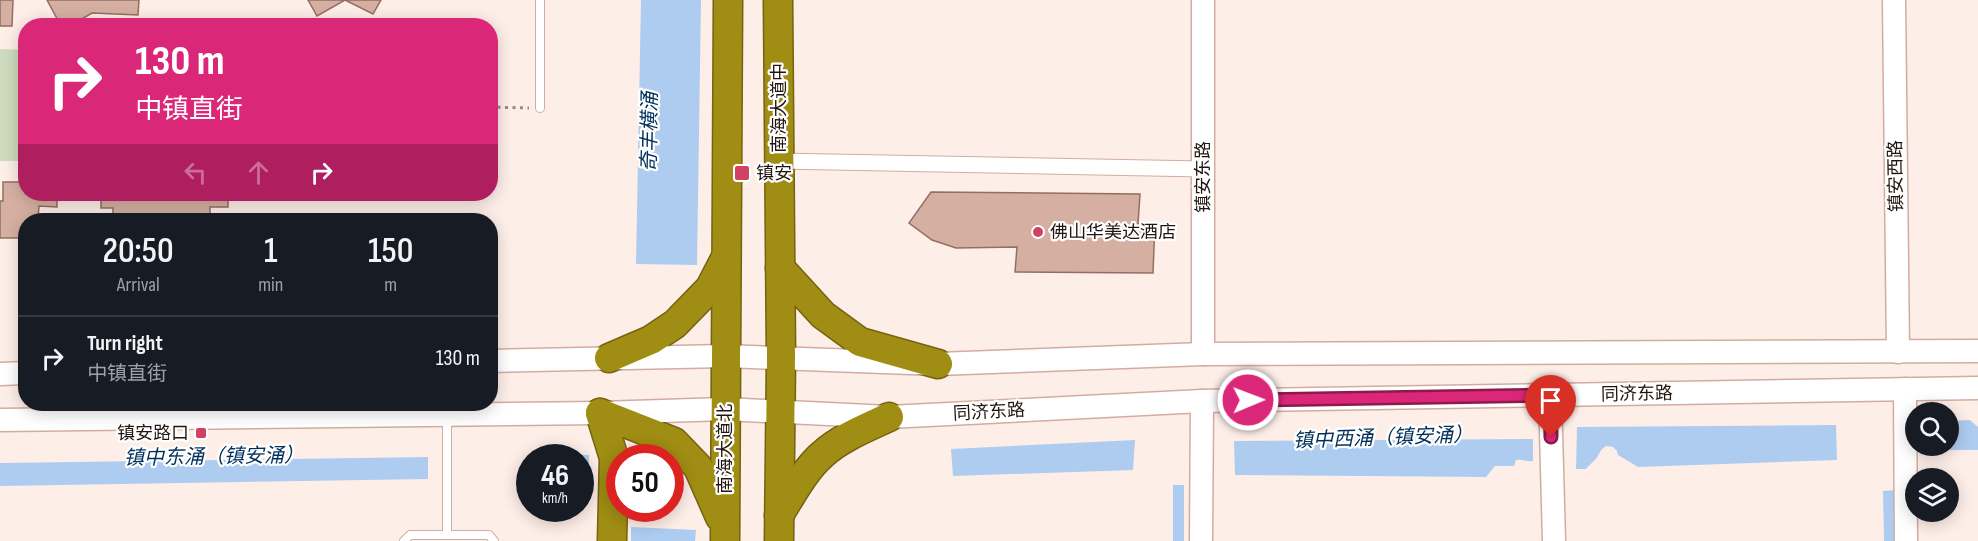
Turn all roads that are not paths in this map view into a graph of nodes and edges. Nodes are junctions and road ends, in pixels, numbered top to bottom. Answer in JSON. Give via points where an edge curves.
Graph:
{"nodes":[{"id":1,"x":540,"y":0,"type":"edge"},
{"id":2,"x":728,"y":0,"type":"edge"},
{"id":3,"x":778,"y":0,"type":"edge"},
{"id":4,"x":1203,"y":0,"type":"edge"},
{"id":5,"x":1894,"y":0,"type":"edge"},
{"id":6,"x":540,"y":108,"type":"road end"},
{"id":7,"x":779,"y":161,"type":"junction"},
{"id":8,"x":1203,"y":169,"type":"junction"},
{"id":9,"x":726,"y":257,"type":"junction"},
{"id":10,"x":780,"y":268,"type":"junction"},
{"id":11,"x":1978,"y":351,"type":"edge"},
{"id":12,"x":1898,"y":352,"type":"junction"},
{"id":13,"x":1203,"y":354,"type":"junction"},
{"id":14,"x":725,"y":356,"type":"junction"},
{"id":15,"x":609,"y":358,"type":"junction"},
{"id":16,"x":781,"y":359,"type":"junction"},
{"id":17,"x":498,"y":361,"type":"edge"},
{"id":18,"x":938,"y":364,"type":"junction"},
{"id":19,"x":18,"y":373,"type":"edge"},
{"id":20,"x":0,"y":374,"type":"edge"},
{"id":21,"x":1978,"y":388,"type":"edge"},
{"id":22,"x":1905,"y":389,"type":"junction"},
{"id":23,"x":1550,"y":395,"type":"junction"},
{"id":24,"x":1202,"y":401,"type":"junction"},
{"id":25,"x":725,"y":409,"type":"junction"},
{"id":26,"x":600,"y":413,"type":"junction"},
{"id":27,"x":780,"y":413,"type":"junction"},
{"id":28,"x":447,"y":415,"type":"junction"},
{"id":29,"x":889,"y":417,"type":"junction"},
{"id":30,"x":0,"y":420,"type":"edge"},
{"id":31,"x":779,"y":528,"type":"edge"},
{"id":32,"x":447,"y":535,"type":"junction"},
{"id":33,"x":724,"y":535,"type":"edge"},
{"id":34,"x":404,"y":541,"type":"edge"},
{"id":35,"x":494,"y":541,"type":"edge"},
{"id":36,"x":612,"y":541,"type":"edge"},
{"id":37,"x":1201,"y":541,"type":"edge"},
{"id":38,"x":1554,"y":541,"type":"edge"},
{"id":39,"x":1906,"y":541,"type":"edge"}],
"edges":[{"from":1,"to":6,"type":"lane"},
{"from":2,"to":9,"type":"highway"},
{"from":3,"to":7,"type":"highway","name":"南海大道中"},
{"from":4,"to":8,"type":"main road","name":"镇安东路"},
{"from":5,"to":12,"type":"main road","name":"镇安西路"},
{"from":7,"to":8,"type":"street"},
{"from":7,"to":10,"type":"highway","name":"南海大道中"},
{"from":8,"to":13,"type":"main road","name":"镇安东路"},
{"from":9,"to":14,"type":"highway"},
{"from":9,"to":15,"type":"highway","via":[[710,288],[675,324],[651,340]]},
{"from":10,"to":16,"type":"highway","name":"南海大道中"},
{"from":10,"to":18,"type":"highway","via":[[823,315],[860,342]]},
{"from":11,"to":12,"type":"main road"},
{"from":12,"to":13,"type":"main road"},
{"from":13,"to":18,"type":"main road"},
{"from":14,"to":15,"type":"main road"},
{"from":14,"to":16,"type":"main road"},
{"from":14,"to":25,"type":"highway","name":"南海大道北"},
{"from":15,"to":17,"type":"main road"},
{"from":16,"to":18,"type":"main road"},
{"from":16,"to":27,"type":"highway"},
{"from":19,"to":20,"type":"main road"},
{"from":21,"to":22,"type":"main road","name":"同济东路"},
{"from":22,"to":23,"type":"main road","name":"同济东路"},
{"from":22,"to":39,"type":"main road"},
{"from":23,"to":24,"type":"main road","name":"同济东路"},
{"from":23,"to":38,"type":"main road"},
{"from":24,"to":29,"type":"main road","name":"同济东路"},
{"from":24,"to":37,"type":"main road"},
{"from":25,"to":26,"type":"main road","name":"同济东路"},
{"from":25,"to":27,"type":"main road","name":"同济东路"},
{"from":25,"to":33,"type":"highway","name":"南海大道北"},
{"from":26,"to":28,"type":"main road","name":"同济东路"},
{"from":26,"to":33,"type":"highway","via":[[674,442],[698,467]]},
{"from":26,"to":36,"type":"highway","via":[[614,458]]},
{"from":27,"to":29,"type":"main road","name":"同济东路"},
{"from":27,"to":31,"type":"highway"},
{"from":28,"to":30,"type":"main road","name":"同济东路"},
{"from":28,"to":32,"type":"lane"},
{"from":29,"to":31,"type":"highway","via":[[823,454],[800,482]]},
{"from":32,"to":34,"type":"lane","via":[[410,535]]},
{"from":32,"to":35,"type":"lane","via":[[489,535]]}]}
